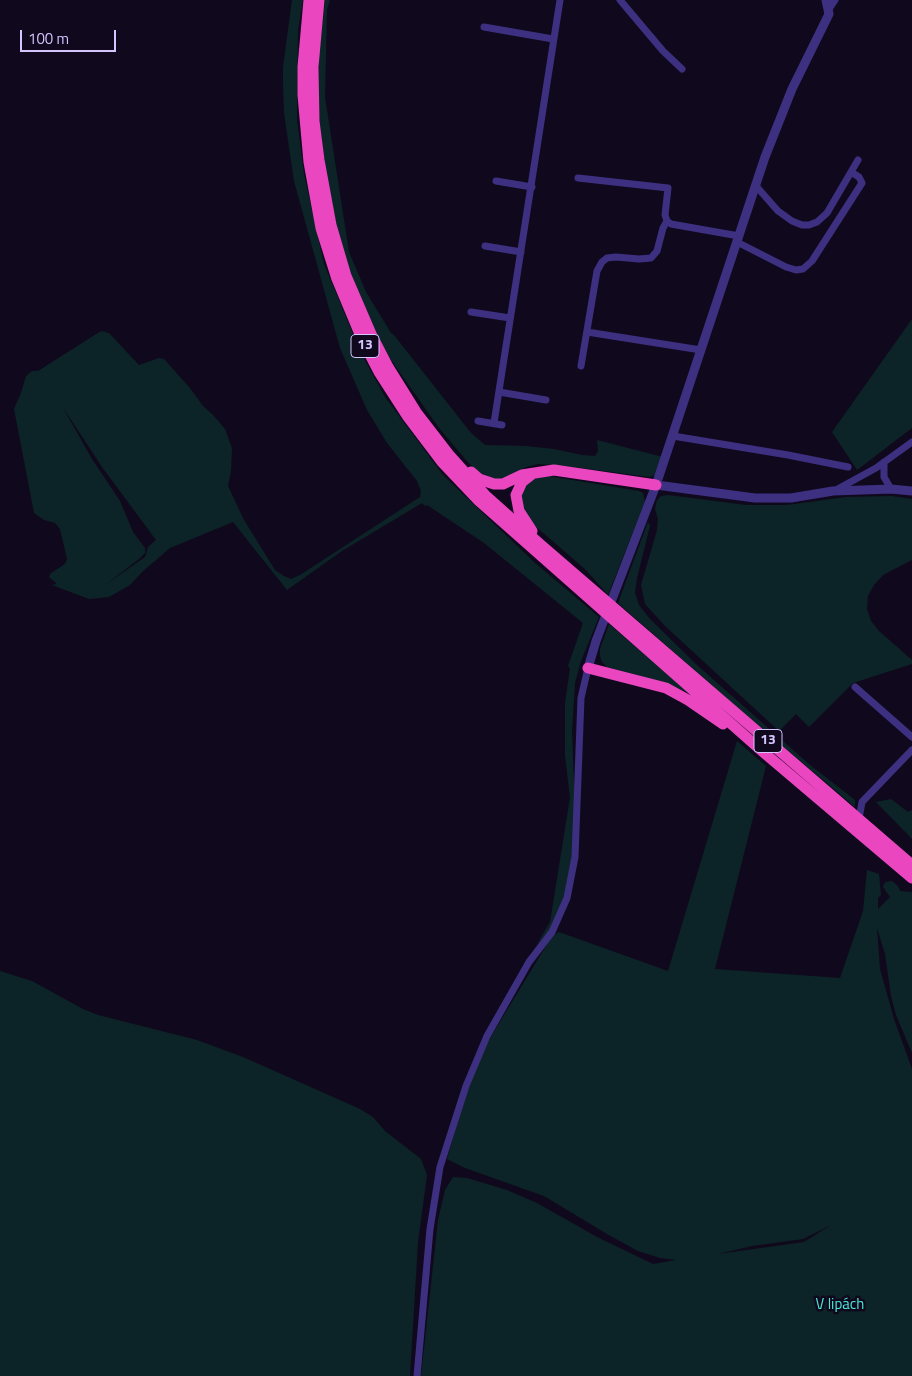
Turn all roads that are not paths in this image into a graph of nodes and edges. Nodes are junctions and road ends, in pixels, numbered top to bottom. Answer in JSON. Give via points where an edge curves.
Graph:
{"nodes":[{"id":1,"x":309,"y":0,"type":"edge"},
{"id":2,"x":320,"y":0,"type":"edge"},
{"id":3,"x":560,"y":0,"type":"edge"},
{"id":4,"x":620,"y":0,"type":"edge"},
{"id":5,"x":835,"y":0,"type":"edge"},
{"id":6,"x":827,"y":4,"type":"edge"},
{"id":7,"x":484,"y":27,"type":"dead end"},
{"id":8,"x":553,"y":39,"type":"junction"},
{"id":9,"x":682,"y":69,"type":"dead end"},
{"id":10,"x":858,"y":160,"type":"dead end"},
{"id":11,"x":851,"y":172,"type":"junction"},
{"id":12,"x":578,"y":178,"type":"dead end"},
{"id":13,"x":496,"y":181,"type":"dead end"},
{"id":14,"x":756,"y":186,"type":"junction"},
{"id":15,"x":532,"y":187,"type":"junction"},
{"id":16,"x":667,"y":221,"type":"junction"},
{"id":17,"x":738,"y":239,"type":"junction"},
{"id":18,"x":485,"y":246,"type":"dead end"},
{"id":19,"x":521,"y":252,"type":"junction"},
{"id":20,"x":471,"y":312,"type":"dead end"},
{"id":21,"x":510,"y":318,"type":"junction"},
{"id":22,"x":587,"y":332,"type":"junction"},
{"id":23,"x":701,"y":350,"type":"junction"},
{"id":24,"x":581,"y":366,"type":"dead end"},
{"id":25,"x":388,"y":367,"type":"junction"},
{"id":26,"x":499,"y":392,"type":"junction"},
{"id":27,"x":546,"y":400,"type":"dead end"},
{"id":28,"x":478,"y":421,"type":"dead end"},
{"id":29,"x":494,"y":423,"type":"junction"},
{"id":30,"x":502,"y":424,"type":"dead end"},
{"id":31,"x":673,"y":436,"type":"junction"},
{"id":32,"x":912,"y":442,"type":"edge"},
{"id":33,"x":884,"y":462,"type":"junction"},
{"id":34,"x":848,"y":467,"type":"dead end"},
{"id":35,"x":535,"y":472,"type":"junction"},
{"id":36,"x":656,"y":486,"type":"junction"},
{"id":37,"x":891,"y":489,"type":"junction"},
{"id":38,"x":833,"y":491,"type":"junction"},
{"id":39,"x":910,"y":491,"type":"edge"},
{"id":40,"x":600,"y":596,"type":"junction"},
{"id":41,"x":588,"y":668,"type":"junction"},
{"id":42,"x":855,"y":687,"type":"dead end"},
{"id":43,"x":912,"y":736,"type":"edge"},
{"id":44,"x":912,"y":750,"type":"edge"},
{"id":45,"x":762,"y":751,"type":"junction"},
{"id":46,"x":859,"y":819,"type":"junction"},
{"id":47,"x":912,"y":865,"type":"edge"},
{"id":48,"x":912,"y":878,"type":"edge"},
{"id":49,"x":417,"y":1376,"type":"edge"}],
"edges":[{"from":1,"to":45,"type":"highway","number":"13","via":[[303,95],[316,202],[337,279],[379,372],[424,440],[479,501]]},
{"from":2,"to":25,"type":"highway","number":"13","via":[[313,60],[313,94],[325,199],[346,276],[370,334]]},
{"from":3,"to":8,"type":"street"},
{"from":4,"to":9,"type":"street"},
{"from":5,"to":6,"type":"street"},
{"from":6,"to":14,"type":"street","via":[[829,14],[792,89]]},
{"from":7,"to":8,"type":"street"},
{"from":8,"to":15,"type":"street"},
{"from":10,"to":11,"type":"street"},
{"from":11,"to":14,"type":"street","via":[[827,213],[809,225],[792,221],[778,211]]},
{"from":11,"to":17,"type":"street","via":[[862,183],[812,261],[803,269],[786,267]]},
{"from":12,"to":16,"type":"street","via":[[668,188]]},
{"from":13,"to":15,"type":"street"},
{"from":14,"to":17,"type":"street"},
{"from":15,"to":19,"type":"street"},
{"from":16,"to":17,"type":"street"},
{"from":16,"to":22,"type":"street","via":[[662,228],[658,250],[650,258],[616,256],[602,262],[597,271]]},
{"from":17,"to":23,"type":"street"},
{"from":18,"to":19,"type":"street"},
{"from":19,"to":21,"type":"street"},
{"from":20,"to":21,"type":"street"},
{"from":21,"to":26,"type":"street"},
{"from":22,"to":23,"type":"street"},
{"from":22,"to":24,"type":"street"},
{"from":23,"to":31,"type":"street"},
{"from":25,"to":35,"type":"highway","via":[[456,455],[479,479],[503,484]]},
{"from":25,"to":40,"type":"highway","number":"13","via":[[427,427],[467,476]]},
{"from":26,"to":27,"type":"street"},
{"from":26,"to":29,"type":"street"},
{"from":28,"to":29,"type":"street"},
{"from":29,"to":30,"type":"street"},
{"from":31,"to":34,"type":"street"},
{"from":31,"to":36,"type":"street"},
{"from":32,"to":33,"type":"street"},
{"from":33,"to":37,"type":"street","via":[[884,477]]},
{"from":33,"to":38,"type":"street"},
{"from":35,"to":36,"type":"highway","via":[[554,470]]},
{"from":35,"to":40,"type":"highway","via":[[518,487],[519,511],[533,531],[586,577]]},
{"from":36,"to":38,"type":"street","via":[[755,498],[791,498]]},
{"from":36,"to":41,"type":"street"},
{"from":37,"to":38,"type":"street"},
{"from":37,"to":39,"type":"street"},
{"from":40,"to":46,"type":"highway","number":"13"},
{"from":41,"to":45,"type":"highway","via":[[666,688]]},
{"from":41,"to":49,"type":"street","via":[[581,698],[575,857],[567,898],[552,932],[529,962],[487,1036],[466,1086],[440,1167],[430,1229]]},
{"from":42,"to":43,"type":"street"},
{"from":44,"to":46,"type":"street","via":[[862,802]]},
{"from":45,"to":48,"type":"highway","number":"13"},
{"from":46,"to":47,"type":"highway","number":"13"}]}
